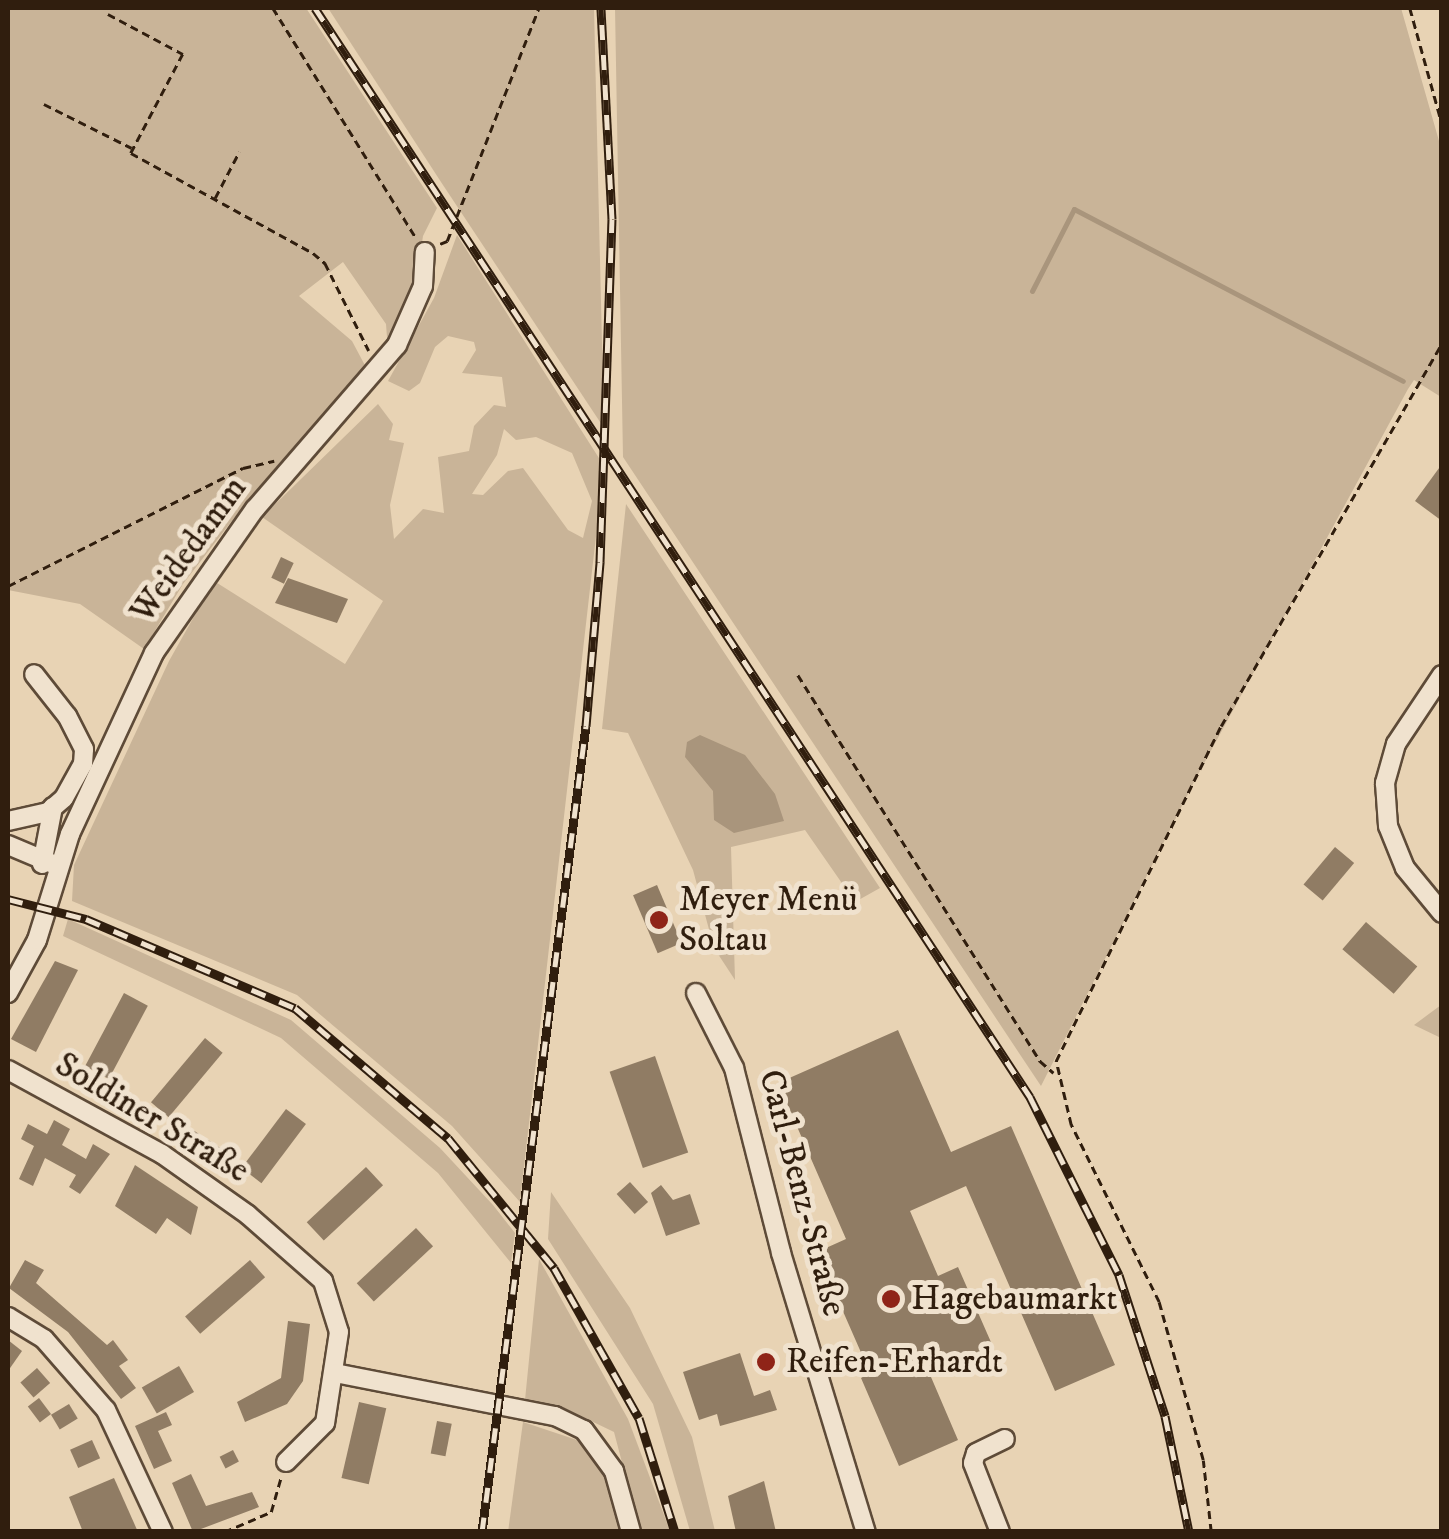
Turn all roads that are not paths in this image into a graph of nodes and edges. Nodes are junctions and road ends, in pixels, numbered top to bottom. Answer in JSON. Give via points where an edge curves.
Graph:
{"nodes":[{"id":1,"x":424,"y":252,"type":"road end"},
{"id":2,"x":34,"y":674,"type":"dead end"},
{"id":3,"x":1442,"y":675,"type":"edge"},
{"id":4,"x":53,"y":808,"type":"junction"},
{"id":5,"x":8,"y":821,"type":"edge"},
{"id":6,"x":8,"y":845,"type":"edge"},
{"id":7,"x":50,"y":864,"type":"junction"},
{"id":8,"x":1442,"y":912,"type":"edge"},
{"id":9,"x":8,"y":993,"type":"edge"},
{"id":10,"x":696,"y":993,"type":"dead end"},
{"id":11,"x":8,"y":1070,"type":"edge"},
{"id":12,"x":8,"y":1316,"type":"edge"},
{"id":13,"x":335,"y":1373,"type":"junction"},
{"id":14,"x":1005,"y":1438,"type":"dead end"},
{"id":15,"x":286,"y":1462,"type":"road end"},
{"id":16,"x":163,"y":1532,"type":"edge"},
{"id":17,"x":630,"y":1532,"type":"edge"},
{"id":18,"x":866,"y":1532,"type":"edge"},
{"id":19,"x":1000,"y":1532,"type":"edge"}],
"edges":[{"from":1,"to":7,"type":"street","name":"Weidedamm","via":[[423,286],[411,324],[193,589],[154,653]]},
{"from":2,"to":4,"type":"street","via":[[84,749],[74,782]]},
{"from":3,"to":8,"type":"street","via":[[1396,744],[1385,783],[1388,826],[1405,868]]},
{"from":4,"to":5,"type":"street"},
{"from":4,"to":7,"type":"street"},
{"from":6,"to":7,"type":"street"},
{"from":7,"to":9,"type":"street","name":"Weidedamm","via":[[47,915]]},
{"from":10,"to":18,"type":"street","name":"Carl-Benz-Straße","via":[[734,1068],[781,1253]]},
{"from":11,"to":13,"type":"street","name":"Soldiner Straße","via":[[162,1154],[301,1259],[333,1296],[339,1332]]},
{"from":12,"to":16,"type":"street","via":[[44,1339],[106,1410]]},
{"from":13,"to":15,"type":"street","name":"Soldiner Straße","via":[[325,1423]]},
{"from":13,"to":17,"type":"street","via":[[555,1416],[584,1430],[614,1470]]},
{"from":14,"to":19,"type":"street","via":[[976,1453],[973,1462]]}]}
